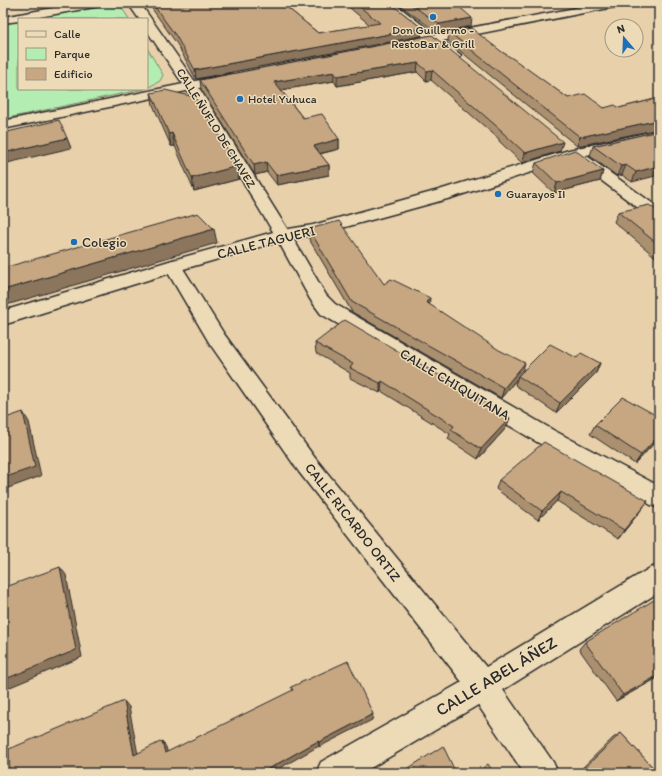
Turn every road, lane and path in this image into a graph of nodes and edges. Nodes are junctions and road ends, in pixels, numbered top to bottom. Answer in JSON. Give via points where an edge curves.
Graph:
{"nodes":[{"id":1,"x":100,"y":3,"type":"edge"},
{"id":2,"x":134,"y":3,"type":"edge"},
{"id":3,"x":387,"y":3,"type":"edge"},
{"id":4,"x":619,"y":3,"type":"edge"},
{"id":5,"x":144,"y":18,"type":"edge"},
{"id":6,"x":3,"y":20,"type":"edge"},
{"id":7,"x":148,"y":23,"type":"edge"},
{"id":8,"x":435,"y":38,"type":"junction"},
{"id":9,"x":397,"y":46,"type":"edge"},
{"id":10,"x":465,"y":64,"type":"edge"},
{"id":11,"x":237,"y":77,"type":"edge"},
{"id":12,"x":191,"y":86,"type":"junction"},
{"id":13,"x":3,"y":125,"type":"edge"},
{"id":14,"x":659,"y":134,"type":"edge"},
{"id":15,"x":568,"y":148,"type":"junction"},
{"id":16,"x":659,"y":216,"type":"edge"},
{"id":17,"x":283,"y":235,"type":"junction"},
{"id":18,"x":173,"y":266,"type":"junction"},
{"id":19,"x":3,"y":318,"type":"edge"},
{"id":20,"x":659,"y":498,"type":"edge"},
{"id":21,"x":659,"y":577,"type":"edge"},
{"id":22,"x":483,"y":686,"type":"junction"},
{"id":23,"x":332,"y":773,"type":"edge"},
{"id":24,"x":542,"y":773,"type":"edge"}],
"edges":[{"from":1,"to":6,"type":"main road"},
{"from":2,"to":5,"type":"main road"},
{"from":3,"to":8,"type":"main road"},
{"from":4,"to":8,"type":"street"},
{"from":7,"to":12,"type":"main road","name":"CALLE ÑUFLO DE CHAVEZ"},
{"from":8,"to":9,"type":"street"},
{"from":8,"to":10,"type":"main road"},
{"from":11,"to":12,"type":"street"},
{"from":12,"to":13,"type":"main road"},
{"from":12,"to":17,"type":"street","name":"CALLE ÑUFLO DE CHAVEZ"},
{"from":14,"to":15,"type":"main road","name":"CALLE TAGUERI"},
{"from":15,"to":16,"type":"street"},
{"from":15,"to":17,"type":"main road","name":"CALLE TAGUERI","via":[[438,196],[314,230]]},
{"from":17,"to":18,"type":"main road","name":"CALLE TAGUERI"},
{"from":17,"to":20,"type":"street","name":"CALLE CHIQUITANA","via":[[319,299],[328,309],[545,436]]},
{"from":18,"to":19,"type":"main road","name":"CALLE TAGUERI"},
{"from":18,"to":22,"type":"street","name":"CALLE RICARDO ORTIZ","via":[[217,339],[307,465]]},
{"from":21,"to":22,"type":"street","name":"CALLE ABEL ÁÑEZ"},
{"from":22,"to":23,"type":"street","name":"CALLE ABEL ÁÑEZ"},
{"from":22,"to":24,"type":"street","name":"CALLE RICARDO ORTIZ"}]}
